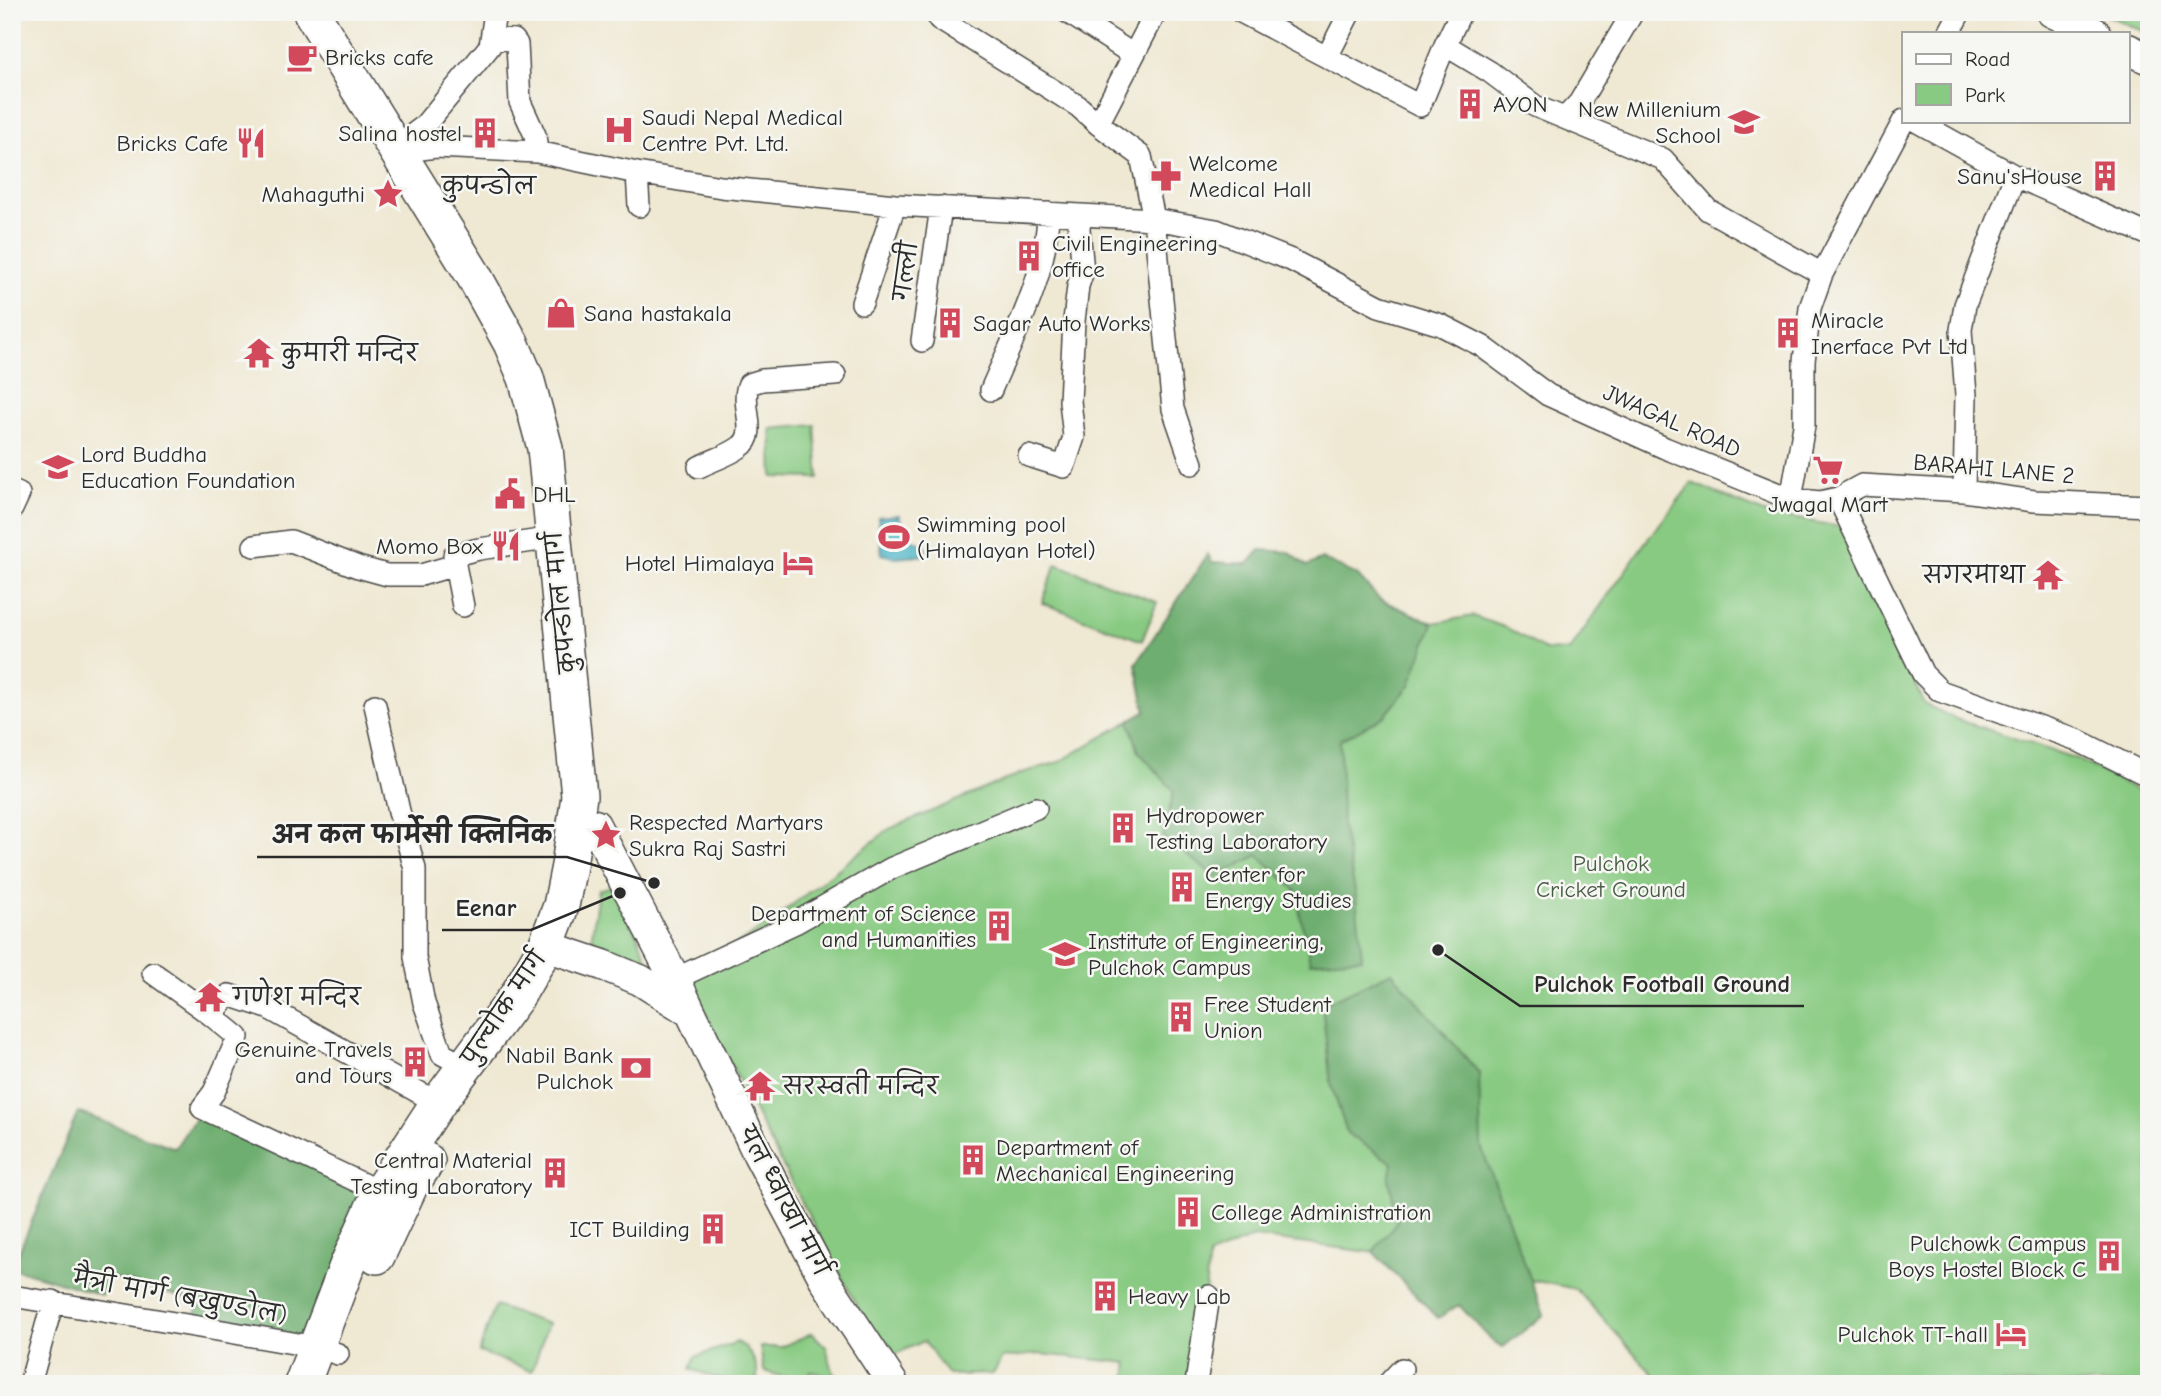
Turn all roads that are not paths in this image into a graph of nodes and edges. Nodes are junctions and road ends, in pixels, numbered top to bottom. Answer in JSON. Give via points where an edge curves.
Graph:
{"nodes":[{"id":1,"x":311,"y":12,"type":"edge"},
{"id":2,"x":495,"y":12,"type":"edge"},
{"id":3,"x":1067,"y":12,"type":"edge"},
{"id":4,"x":1156,"y":12,"type":"edge"},
{"id":5,"x":1241,"y":12,"type":"edge"},
{"id":6,"x":1350,"y":12,"type":"edge"},
{"id":7,"x":1461,"y":12,"type":"edge"},
{"id":8,"x":1633,"y":12,"type":"edge"},
{"id":9,"x":1960,"y":12,"type":"edge"},
{"id":10,"x":2052,"y":12,"type":"edge"},
{"id":11,"x":939,"y":19,"type":"dead end"},
{"id":12,"x":1950,"y":32,"type":"edge"},
{"id":13,"x":2093,"y":32,"type":"edge"},
{"id":14,"x":492,"y":38,"type":"junction"},
{"id":15,"x":1444,"y":45,"type":"junction"},
{"id":16,"x":2130,"y":50,"type":"edge"},
{"id":17,"x":1132,"y":54,"type":"junction"},
{"id":18,"x":1327,"y":57,"type":"junction"},
{"id":19,"x":2149,"y":60,"type":"edge"},
{"id":20,"x":1565,"y":118,"type":"junction"},
{"id":21,"x":1903,"y":122,"type":"edge"},
{"id":22,"x":1918,"y":122,"type":"edge"},
{"id":23,"x":1098,"y":124,"type":"junction"},
{"id":24,"x":396,"y":150,"type":"junction"},
{"id":25,"x":537,"y":152,"type":"junction"},
{"id":26,"x":637,"y":173,"type":"junction"},
{"id":27,"x":2015,"y":176,"type":"junction"},
{"id":28,"x":895,"y":205,"type":"junction"},
{"id":29,"x":639,"y":206,"type":"dead end"},
{"id":30,"x":942,"y":207,"type":"junction"},
{"id":31,"x":1048,"y":213,"type":"junction"},
{"id":32,"x":1080,"y":215,"type":"junction"},
{"id":33,"x":1154,"y":219,"type":"junction"},
{"id":34,"x":2149,"y":235,"type":"edge"},
{"id":35,"x":1822,"y":274,"type":"junction"},
{"id":36,"x":862,"y":303,"type":"dead end"},
{"id":37,"x":922,"y":341,"type":"dead end"},
{"id":38,"x":835,"y":375,"type":"dead end"},
{"id":39,"x":991,"y":390,"type":"dead end"},
{"id":40,"x":1029,"y":456,"type":"dead end"},
{"id":41,"x":1192,"y":464,"type":"dead end"},
{"id":42,"x":699,"y":467,"type":"dead end"},
{"id":43,"x":12,"y":491,"type":"edge"},
{"id":44,"x":1965,"y":491,"type":"junction"},
{"id":45,"x":1838,"y":498,"type":"junction"},
{"id":46,"x":1791,"y":499,"type":"junction"},
{"id":47,"x":2149,"y":506,"type":"edge"},
{"id":48,"x":12,"y":509,"type":"edge"},
{"id":49,"x":554,"y":538,"type":"junction"},
{"id":50,"x":254,"y":546,"type":"dead end"},
{"id":51,"x":455,"y":565,"type":"junction"},
{"id":52,"x":463,"y":607,"type":"dead end"},
{"id":53,"x":375,"y":705,"type":"dead end"},
{"id":54,"x":2149,"y":776,"type":"edge"},
{"id":55,"x":1036,"y":808,"type":"dead end"},
{"id":56,"x":587,"y":810,"type":"junction"},
{"id":57,"x":557,"y":950,"type":"junction"},
{"id":58,"x":153,"y":973,"type":"dead end"},
{"id":59,"x":674,"y":979,"type":"junction"},
{"id":60,"x":689,"y":1011,"type":"junction"},
{"id":61,"x":211,"y":1016,"type":"junction"},
{"id":62,"x":465,"y":1066,"type":"junction"},
{"id":63,"x":438,"y":1103,"type":"junction"},
{"id":64,"x":380,"y":1192,"type":"junction"},
{"id":65,"x":12,"y":1296,"type":"edge"},
{"id":66,"x":1209,"y":1296,"type":"dead end"},
{"id":67,"x":53,"y":1301,"type":"junction"},
{"id":68,"x":327,"y":1361,"type":"edge"},
{"id":69,"x":30,"y":1384,"type":"edge"},
{"id":70,"x":302,"y":1384,"type":"edge"},
{"id":71,"x":893,"y":1384,"type":"edge"},
{"id":72,"x":1196,"y":1384,"type":"edge"}],
"edges":[{"from":1,"to":24,"type":"main road","name":"कुपन्डोल मार्ग"},
{"from":2,"to":14,"type":"street"},
{"from":3,"to":17,"type":"street"},
{"from":4,"to":17,"type":"street"},
{"from":5,"to":18,"type":"street"},
{"from":6,"to":18,"type":"street"},
{"from":7,"to":15,"type":"street"},
{"from":8,"to":20,"type":"street","via":[[1579,103]]},
{"from":9,"to":12,"type":"street"},
{"from":10,"to":13,"type":"street"},
{"from":11,"to":23,"type":"street","via":[[1069,100]]},
{"from":14,"to":24,"type":"street","via":[[424,126]]},
{"from":14,"to":25,"type":"street","via":[[517,44],[520,103],[535,135]]},
{"from":15,"to":18,"type":"street","via":[[1420,106]]},
{"from":15,"to":20,"type":"street","via":[[1535,106]]},
{"from":16,"to":19,"type":"street"},
{"from":17,"to":23,"type":"street"},
{"from":20,"to":35,"type":"street","via":[[1663,159],[1708,210]]},
{"from":21,"to":35,"type":"street"},
{"from":22,"to":27,"type":"street"},
{"from":23,"to":33,"type":"street","via":[[1141,156]]},
{"from":24,"to":25,"type":"street","name":"JWAGAL ROAD","via":[[485,144]]},
{"from":24,"to":49,"type":"main road","name":"कुपन्डोल मार्ग","via":[[474,276],[526,378],[545,448]]},
{"from":25,"to":26,"type":"street","name":"JWAGAL ROAD"},
{"from":26,"to":28,"type":"street","name":"JWAGAL ROAD"},
{"from":26,"to":29,"type":"street"},
{"from":27,"to":34,"type":"street"},
{"from":27,"to":44,"type":"street","via":[[1965,305],[1961,330]]},
{"from":28,"to":30,"type":"street","name":"JWAGAL ROAD"},
{"from":28,"to":36,"type":"street"},
{"from":30,"to":31,"type":"street","name":"JWAGAL ROAD"},
{"from":30,"to":37,"type":"street","name":"गल्ली"},
{"from":31,"to":32,"type":"street","name":"JWAGAL ROAD"},
{"from":31,"to":39,"type":"street","via":[[1036,281]]},
{"from":32,"to":33,"type":"street","name":"JWAGAL ROAD"},
{"from":32,"to":40,"type":"street","via":[[1083,271],[1073,321],[1070,401],[1074,437],[1065,467]]},
{"from":33,"to":41,"type":"street","via":[[1173,409]]},
{"from":33,"to":46,"type":"street","name":"JWAGAL ROAD","via":[[1216,230],[1291,260],[1379,306],[1441,325],[1482,346],[1548,395]]},
{"from":35,"to":46,"type":"street","via":[[1810,308],[1804,426]]},
{"from":38,"to":42,"type":"street","via":[[749,384],[744,393],[750,432],[743,446]]},
{"from":43,"to":48,"type":"street","via":[[19,494]]},
{"from":44,"to":45,"type":"street","name":"BARAHI LANE 2","via":[[1862,485]]},
{"from":44,"to":47,"type":"street","name":"BARAHI LANE 2","via":[[2034,501]]},
{"from":45,"to":46,"type":"street","name":"JWAGAL ROAD","via":[[1820,502]]},
{"from":45,"to":54,"type":"street","via":[[1923,674],[1940,691],[2075,739]]},
{"from":49,"to":51,"type":"street","via":[[454,555]]},
{"from":49,"to":56,"type":"main road","name":"कुपन्डोल मार्ग"},
{"from":50,"to":51,"type":"street","via":[[291,541],[387,575],[421,575]]},
{"from":51,"to":52,"type":"street"},
{"from":53,"to":62,"type":"street","via":[[415,869],[415,957],[424,1003],[442,1054]]},
{"from":55,"to":59,"type":"street","via":[[892,869],[795,923]]},
{"from":56,"to":57,"type":"main road","name":"पुल्चोक मार्ग","via":[[564,893]]},
{"from":56,"to":59,"type":"street","name":"यल ध्वाखा मार्ग"},
{"from":57,"to":60,"type":"street","via":[[640,980]]},
{"from":57,"to":62,"type":"main road","name":"पुल्चोक मार्ग"},
{"from":57,"to":68,"type":"main road","name":"पुल्चोक मार्ग","via":[[536,1011],[410,1185]]},
{"from":58,"to":61,"type":"street"},
{"from":59,"to":60,"type":"street","name":"यल ध्वाखा मार्ग"},
{"from":60,"to":71,"type":"street","name":"यल ध्वाखा मार्ग","via":[[826,1282]]},
{"from":61,"to":63,"type":"street","via":[[229,995],[268,1008]]},
{"from":61,"to":64,"type":"street","via":[[238,1037],[202,1108]]},
{"from":62,"to":63,"type":"main road","name":"पुल्चोक मार्ग"},
{"from":63,"to":64,"type":"main road","name":"पुल्चोक मार्ग"},
{"from":64,"to":68,"type":"main road","name":"पुल्चोक मार्ग"},
{"from":65,"to":67,"type":"street","name":"मैत्री मार्ग (बखुण्डोल)"},
{"from":66,"to":72,"type":"street"},
{"from":67,"to":68,"type":"street","name":"मैत्री मार्ग (बखुण्डोल)"},
{"from":67,"to":69,"type":"street"},
{"from":68,"to":70,"type":"main road","name":"पुल्चोक मार्ग"}]}
